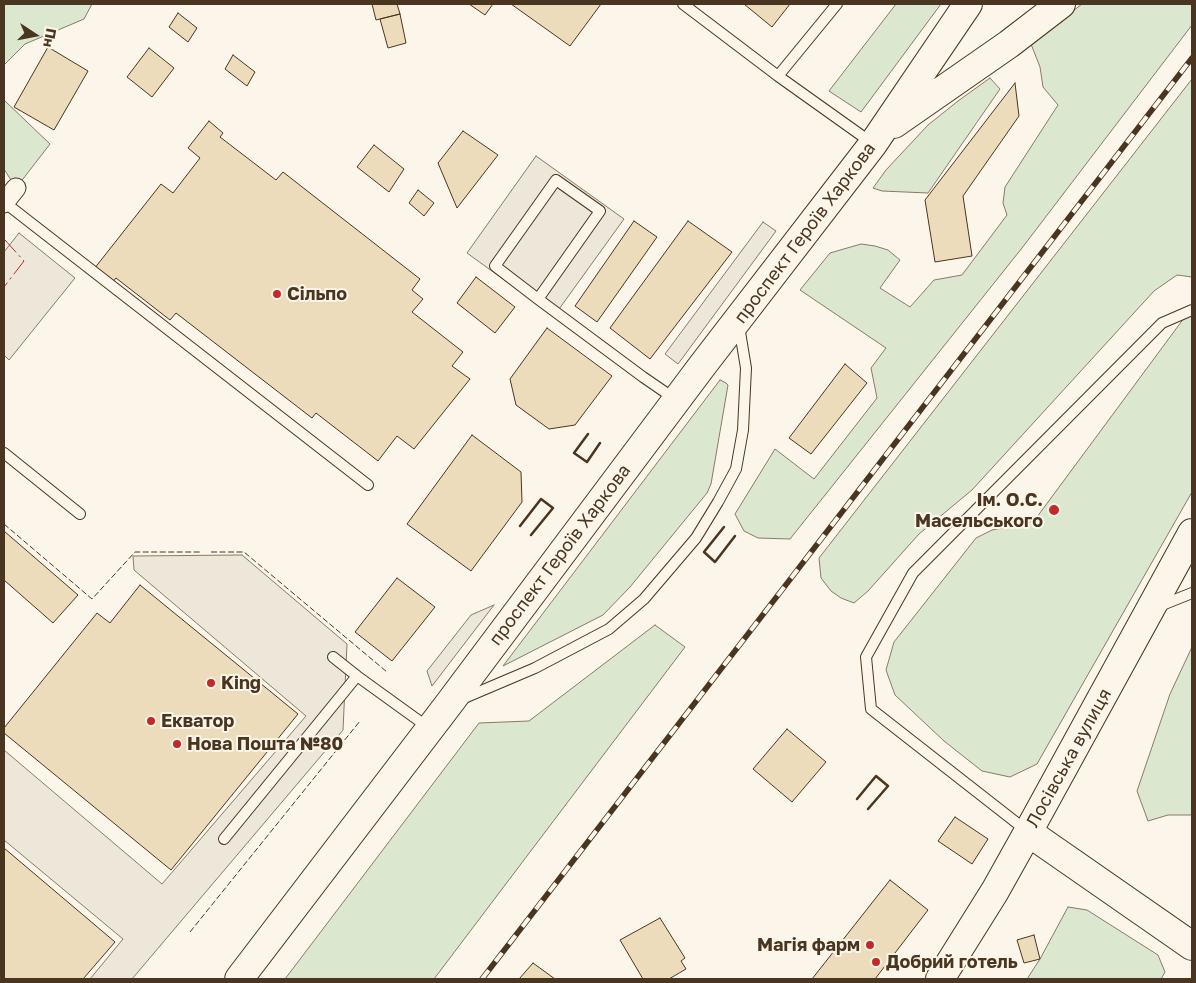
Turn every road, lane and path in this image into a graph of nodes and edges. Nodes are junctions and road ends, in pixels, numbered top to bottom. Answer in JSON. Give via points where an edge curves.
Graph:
{"nodes":[{"id":1,"x":684,"y":4,"type":"edge"},
{"id":2,"x":837,"y":4,"type":"edge"},
{"id":3,"x":968,"y":4,"type":"edge"},
{"id":4,"x":1026,"y":4,"type":"edge"},
{"id":5,"x":1058,"y":6,"type":"edge"},
{"id":6,"x":778,"y":76,"type":"junction"},
{"id":7,"x":878,"y":138,"type":"junction"},
{"id":8,"x":8,"y":198,"type":"edge"},
{"id":9,"x":538,"y":298,"type":"junction"},
{"id":10,"x":1192,"y":310,"type":"edge"},
{"id":11,"x":738,"y":321,"type":"junction"},
{"id":12,"x":677,"y":400,"type":"junction"},
{"id":13,"x":4,"y":453,"type":"edge"},
{"id":14,"x":368,"y":485,"type":"dead end"},
{"id":15,"x":80,"y":514,"type":"dead end"},
{"id":16,"x":1192,"y":533,"type":"edge"},
{"id":17,"x":1192,"y":593,"type":"edge"},
{"id":18,"x":1149,"y":610,"type":"junction"},
{"id":19,"x":333,"y":657,"type":"dead end"},
{"id":20,"x":357,"y":676,"type":"junction"},
{"id":21,"x":448,"y":705,"type":"junction"},
{"id":22,"x":429,"y":728,"type":"junction"},
{"id":23,"x":1028,"y":832,"type":"junction"},
{"id":24,"x":224,"y":839,"type":"dead end"},
{"id":25,"x":1192,"y":946,"type":"edge"},
{"id":26,"x":239,"y":979,"type":"edge"},
{"id":27,"x":940,"y":979,"type":"edge"}],
"edges":[{"from":1,"to":6,"type":"lane"},
{"from":2,"to":6,"type":"lane"},
{"from":3,"to":7,"type":"main road","name":"проспект Героїв Харкова"},
{"from":4,"to":5,"type":"main road","via":[[1040,8]]},
{"from":5,"to":7,"type":"main road","name":"проспект Героїв Харкова"},
{"from":6,"to":7,"type":"lane"},
{"from":7,"to":11,"type":"main road","name":"проспект Героїв Харкова"},
{"from":8,"to":14,"type":"lane"},
{"from":9,"to":9,"type":"lane","via":[[600,211],[556,180],[495,266]]},
{"from":9,"to":12,"type":"lane"},
{"from":10,"to":23,"type":"lane","via":[[1162,323],[914,573],[866,657],[871,709]]},
{"from":11,"to":12,"type":"main road","name":"проспект Героїв Харкова"},
{"from":11,"to":21,"type":"lane","via":[[746,368],[743,430],[736,469],[696,538],[644,599],[609,629],[535,668]]},
{"from":12,"to":21,"type":"main road","name":"проспект Героїв Харкова"},
{"from":13,"to":15,"type":"lane"},
{"from":16,"to":18,"type":"main road","name":"Лосівська вулиця"},
{"from":17,"to":18,"type":"lane"},
{"from":18,"to":23,"type":"main road","name":"Лосівська вулиця"},
{"from":19,"to":20,"type":"lane"},
{"from":20,"to":22,"type":"lane"},
{"from":20,"to":24,"type":"lane"},
{"from":21,"to":22,"type":"main road","name":"проспект Героїв Харкова"},
{"from":22,"to":26,"type":"main road","name":"проспект Героїв Харкова"},
{"from":23,"to":25,"type":"main road"},
{"from":23,"to":27,"type":"main road","name":"Лосівська вулиця"}]}
